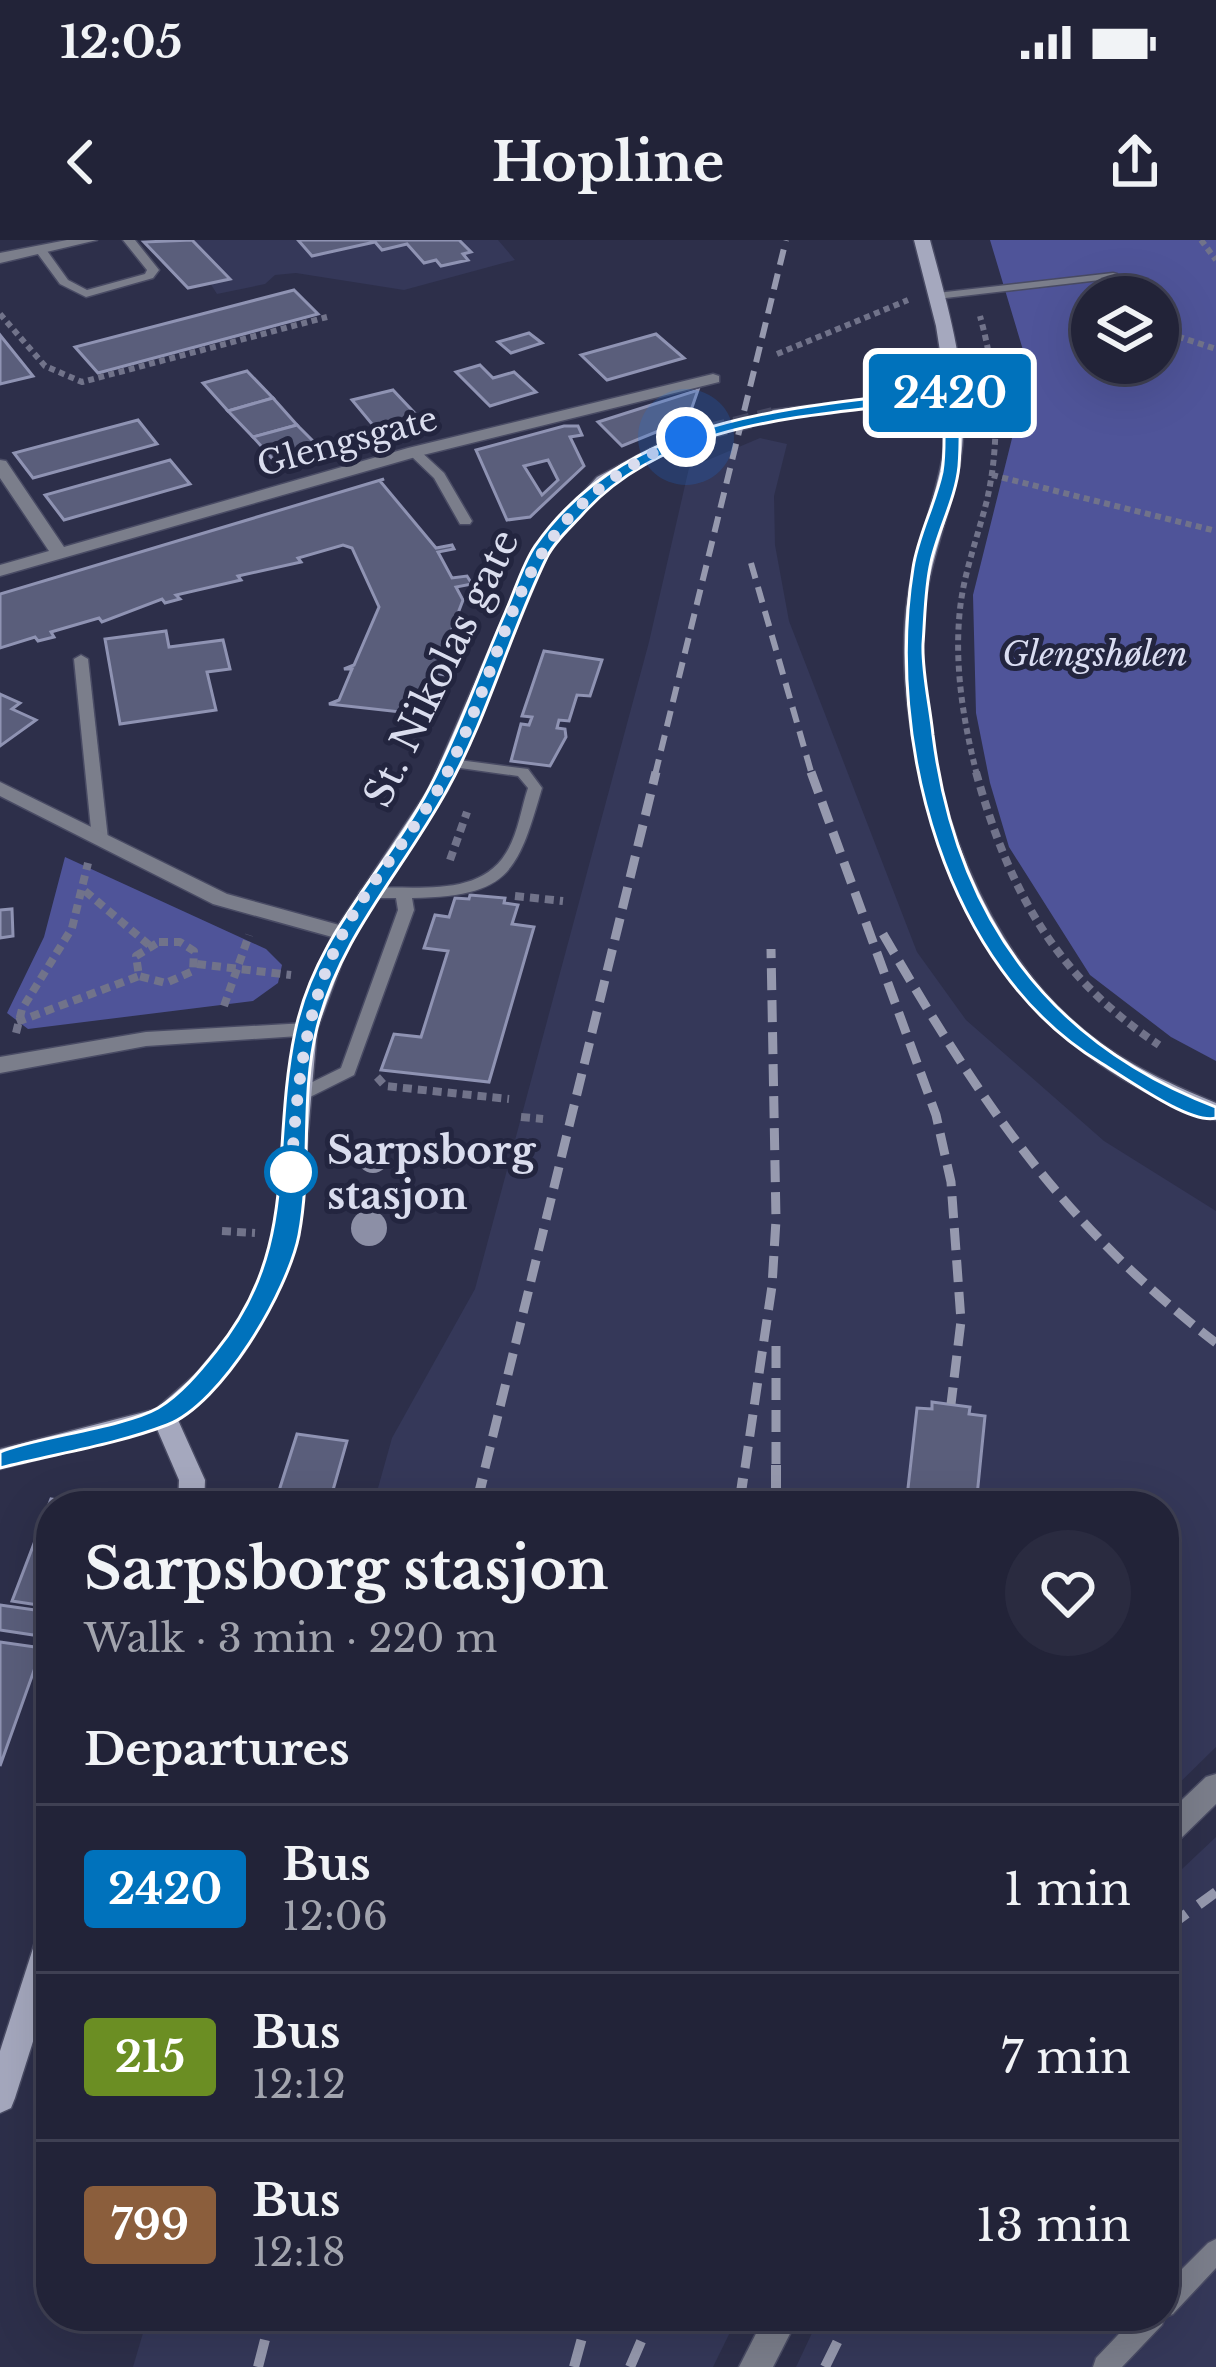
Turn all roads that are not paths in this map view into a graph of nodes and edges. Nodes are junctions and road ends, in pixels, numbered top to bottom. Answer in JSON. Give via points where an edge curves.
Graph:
{"nodes":[{"id":1,"x":89,"y":240,"type":"edge"},
{"id":2,"x":129,"y":240,"type":"edge"},
{"id":3,"x":922,"y":240,"type":"edge"},
{"id":4,"x":40,"y":250,"type":"junction"},
{"id":5,"x":0,"y":258,"type":"edge"},
{"id":6,"x":1071,"y":281,"type":"edge"},
{"id":7,"x":937,"y":296,"type":"junction"},
{"id":8,"x":712,"y":379,"type":"dead end"},
{"id":9,"x":952,"y":393,"type":"junction"},
{"id":10,"x":772,"y":415,"type":"tunnel mouth"},
{"id":11,"x":686,"y":437,"type":"tunnel mouth"},
{"id":12,"x":414,"y":452,"type":"junction"},
{"id":13,"x":0,"y":465,"type":"edge"},
{"id":14,"x":465,"y":521,"type":"dead end"},
{"id":15,"x":60,"y":554,"type":"junction"},
{"id":16,"x":0,"y":571,"type":"edge"},
{"id":17,"x":81,"y":659,"type":"dead end"},
{"id":18,"x":452,"y":763,"type":"junction"},
{"id":19,"x":0,"y":788,"type":"edge"},
{"id":20,"x":100,"y":838,"type":"junction"},
{"id":21,"x":367,"y":892,"type":"junction"},
{"id":22,"x":404,"y":893,"type":"junction"},
{"id":23,"x":343,"y":933,"type":"junction"},
{"id":24,"x":306,"y":1030,"type":"junction"},
{"id":25,"x":0,"y":1065,"type":"edge"},
{"id":26,"x":296,"y":1097,"type":"junction"},
{"id":27,"x":1216,"y":1112,"type":"edge"},
{"id":28,"x":164,"y":1417,"type":"junction"},
{"id":29,"x":0,"y":1459,"type":"edge"},
{"id":30,"x":192,"y":1491,"type":"edge"},
{"id":31,"x":1216,"y":1786,"type":"edge"},
{"id":32,"x":1179,"y":1822,"type":"edge"},
{"id":33,"x":36,"y":1979,"type":"edge"},
{"id":34,"x":6,"y":2060,"type":"edge"},
{"id":35,"x":0,"y":2098,"type":"edge"},
{"id":36,"x":1216,"y":2251,"type":"edge"},
{"id":37,"x":1179,"y":2289,"type":"edge"},
{"id":38,"x":774,"y":2331,"type":"edge"},
{"id":39,"x":1140,"y":2331,"type":"edge"},
{"id":40,"x":754,"y":2367,"type":"edge"},
{"id":41,"x":1105,"y":2367,"type":"edge"}],
"edges":[{"from":1,"to":4,"type":"street"},
{"from":2,"to":4,"type":"lane","via":[[153,270],[149,276],[86,294],[75,292]]},
{"from":3,"to":7,"type":"street"},
{"from":4,"to":5,"type":"street"},
{"from":6,"to":7,"type":"lane"},
{"from":7,"to":9,"type":"street"},
{"from":8,"to":12,"type":"street","name":"Glengsgate"},
{"from":9,"to":10,"type":"street"},
{"from":9,"to":27,"type":"street","via":[[951,470],[922,565],[914,650],[928,767],[954,870],[1031,996],[1087,1045]]},
{"from":11,"to":18,"type":"street","name":"St. Nikolas gate","via":[[603,481],[560,523]]},
{"from":12,"to":14,"type":"lane","via":[[440,476]]},
{"from":12,"to":15,"type":"street","name":"Glengsgate"},
{"from":13,"to":15,"type":"street"},
{"from":15,"to":16,"type":"street","name":"Glengsgate"},
{"from":17,"to":20,"type":"lane"},
{"from":18,"to":21,"type":"street","name":"St. Nikolas gate"},
{"from":18,"to":22,"type":"lane","via":[[523,772],[535,788],[510,861],[483,880]]},
{"from":19,"to":20,"type":"street"},
{"from":20,"to":23,"type":"street","via":[[220,899]]},
{"from":21,"to":22,"type":"lane"},
{"from":21,"to":23,"type":"street","name":"St. Nikolas gate"},
{"from":22,"to":26,"type":"lane","via":[[406,910],[348,1071]]},
{"from":23,"to":24,"type":"street","name":"St. Nikolas gate"},
{"from":24,"to":25,"type":"street","via":[[146,1039]]},
{"from":24,"to":26,"type":"street","name":"St. Nikolas gate"},
{"from":26,"to":28,"type":"street","name":"St. Nikolas gate","via":[[287,1237],[277,1269],[236,1343]]},
{"from":28,"to":29,"type":"street"},
{"from":28,"to":30,"type":"street"},
{"from":31,"to":32,"type":"street"},
{"from":33,"to":34,"type":"street"},
{"from":34,"to":35,"type":"street"},
{"from":36,"to":37,"type":"lane"},
{"from":38,"to":40,"type":"street"},
{"from":39,"to":41,"type":"lane"}]}
